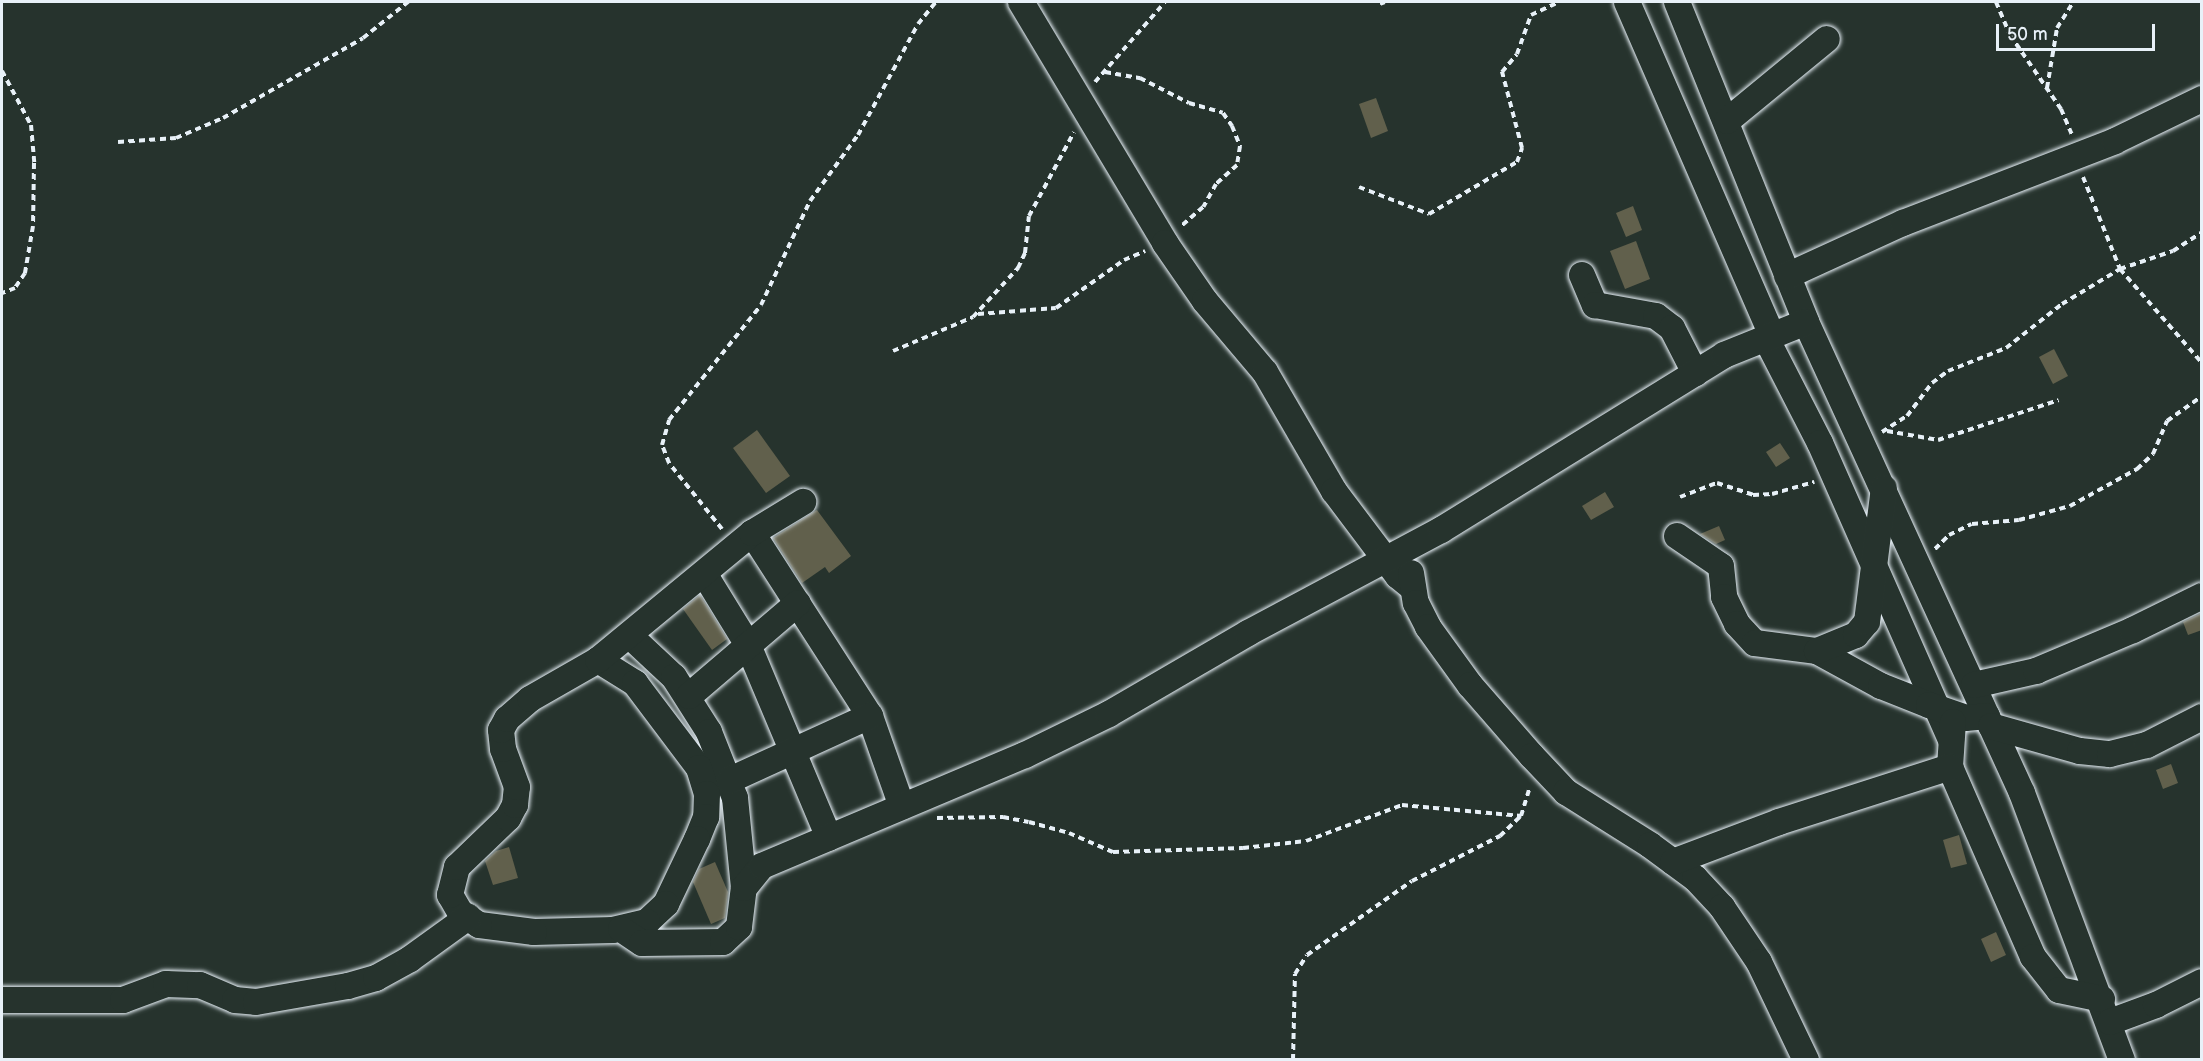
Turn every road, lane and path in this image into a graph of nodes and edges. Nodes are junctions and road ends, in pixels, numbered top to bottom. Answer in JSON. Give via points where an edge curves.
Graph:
{"nodes":[{"id":1,"x":408,"y":2,"type":"edge"},
{"id":2,"x":936,"y":2,"type":"edge"},
{"id":3,"x":1021,"y":2,"type":"edge"},
{"id":4,"x":1165,"y":2,"type":"edge"},
{"id":5,"x":1559,"y":2,"type":"edge"},
{"id":6,"x":1627,"y":2,"type":"edge"},
{"id":7,"x":1677,"y":2,"type":"edge"},
{"id":8,"x":1996,"y":2,"type":"edge"},
{"id":9,"x":2073,"y":2,"type":"edge"},
{"id":10,"x":1827,"y":39,"type":"dead end"},
{"id":11,"x":2,"y":70,"type":"edge"},
{"id":12,"x":1105,"y":72,"type":"junction"},
{"id":13,"x":2047,"y":88,"type":"junction"},
{"id":14,"x":2202,"y":99,"type":"edge"},
{"id":15,"x":1081,"y":107,"type":"junction"},
{"id":16,"x":1727,"y":122,"type":"junction"},
{"id":17,"x":118,"y":142,"type":"dead end"},
{"id":18,"x":2076,"y":157,"type":"junction"},
{"id":19,"x":1359,"y":186,"type":"dead end"},
{"id":20,"x":2202,"y":232,"type":"edge"},
{"id":21,"x":1164,"y":241,"type":"junction"},
{"id":22,"x":2120,"y":269,"type":"junction"},
{"id":23,"x":1582,"y":274,"type":"dead end"},
{"id":24,"x":1787,"y":276,"type":"junction"},
{"id":25,"x":2,"y":293,"type":"edge"},
{"id":26,"x":976,"y":315,"type":"junction"},
{"id":27,"x":1806,"y":322,"type":"junction"},
{"id":28,"x":1769,"y":337,"type":"junction"},
{"id":29,"x":893,"y":351,"type":"dead end"},
{"id":30,"x":2202,"y":363,"type":"edge"},
{"id":31,"x":1695,"y":373,"type":"junction"},
{"id":32,"x":2202,"y":396,"type":"edge"},
{"id":33,"x":2059,"y":400,"type":"dead end"},
{"id":34,"x":1875,"y":436,"type":"junction"},
{"id":35,"x":1833,"y":471,"type":"junction"},
{"id":36,"x":1884,"y":489,"type":"junction"},
{"id":37,"x":1680,"y":496,"type":"dead end"},
{"id":38,"x":803,"y":502,"type":"dead end"},
{"id":39,"x":1677,"y":536,"type":"dead end"},
{"id":40,"x":1426,"y":538,"type":"junction"},
{"id":41,"x":744,"y":541,"type":"junction"},
{"id":42,"x":1385,"y":560,"type":"junction"},
{"id":43,"x":1919,"y":564,"type":"junction"},
{"id":44,"x":1876,"y":572,"type":"junction"},
{"id":45,"x":705,"y":575,"type":"junction"},
{"id":46,"x":1413,"y":588,"type":"junction"},
{"id":47,"x":2202,"y":596,"type":"edge"},
{"id":48,"x":798,"y":603,"type":"junction"},
{"id":49,"x":630,"y":636,"type":"junction"},
{"id":50,"x":748,"y":645,"type":"junction"},
{"id":51,"x":1817,"y":651,"type":"junction"},
{"id":52,"x":598,"y":660,"type":"junction"},
{"id":53,"x":1974,"y":686,"type":"junction"},
{"id":54,"x":689,"y":696,"type":"junction"},
{"id":55,"x":1947,"y":711,"type":"junction"},
{"id":56,"x":870,"y":716,"type":"junction"},
{"id":57,"x":2202,"y":717,"type":"edge"},
{"id":58,"x":1989,"y":721,"type":"junction"},
{"id":59,"x":792,"y":748,"type":"junction"},
{"id":60,"x":1532,"y":756,"type":"junction"},
{"id":61,"x":1950,"y":767,"type":"junction"},
{"id":62,"x":730,"y":780,"type":"junction"},
{"id":63,"x":904,"y":806,"type":"junction"},
{"id":64,"x":1521,"y":816,"type":"junction"},
{"id":65,"x":829,"y":838,"type":"junction"},
{"id":66,"x":1673,"y":862,"type":"junction"},
{"id":67,"x":744,"y":888,"type":"junction"},
{"id":68,"x":468,"y":918,"type":"junction"},
{"id":69,"x":621,"y":929,"type":"junction"},
{"id":70,"x":2202,"y":982,"type":"edge"},
{"id":71,"x":2,"y":1000,"type":"edge"},
{"id":72,"x":2106,"y":1010,"type":"junction"},
{"id":73,"x":1293,"y":1059,"type":"edge"},
{"id":74,"x":1806,"y":1059,"type":"edge"},
{"id":75,"x":2122,"y":1059,"type":"edge"}],
"edges":[{"from":1,"to":17,"type":"path","via":[[363,38],[223,118],[176,138]]},
{"from":2,"to":41,"type":"path","via":[[918,24],[858,135],[810,201],[761,305],[688,393],[662,436],[669,463]]},
{"from":3,"to":15,"type":"street"},
{"from":4,"to":12,"type":"path"},
{"from":5,"to":19,"type":"path","via":[[1531,15],[1516,54],[1502,72],[1521,148],[1517,162],[1428,214]]},
{"from":6,"to":28,"type":"street"},
{"from":7,"to":16,"type":"street"},
{"from":8,"to":13,"type":"path","via":[[2010,35]]},
{"from":9,"to":13,"type":"path","via":[[2057,28]]},
{"from":10,"to":16,"type":"street"},
{"from":11,"to":25,"type":"path","via":[[31,125],[34,163],[33,226],[25,273],[15,288]]},
{"from":12,"to":15,"type":"path"},
{"from":12,"to":21,"type":"path","via":[[1140,78],[1189,103],[1223,113],[1240,146],[1237,165],[1216,184],[1203,207]]},
{"from":13,"to":18,"type":"path","via":[[2070,125]]},
{"from":14,"to":18,"type":"street"},
{"from":15,"to":21,"type":"street"},
{"from":15,"to":26,"type":"path","via":[[1029,216],[1025,253],[1018,268]]},
{"from":16,"to":24,"type":"street"},
{"from":18,"to":22,"type":"path"},
{"from":18,"to":24,"type":"street","via":[[1933,211]]},
{"from":20,"to":22,"type":"path","via":[[2173,251]]},
{"from":21,"to":26,"type":"path","via":[[1124,260],[1056,308]]},
{"from":21,"to":42,"type":"street","via":[[1205,301],[1265,372],[1334,491]]},
{"from":22,"to":30,"type":"path"},
{"from":22,"to":34,"type":"path","via":[[2062,304],[2006,348],[1948,371],[1932,383],[1907,416]]},
{"from":23,"to":31,"type":"street","via":[[1595,305],[1656,316],[1672,328]]},
{"from":24,"to":27,"type":"street"},
{"from":26,"to":29,"type":"path"},
{"from":27,"to":28,"type":"street"},
{"from":27,"to":34,"type":"street"},
{"from":28,"to":31,"type":"street"},
{"from":28,"to":35,"type":"street"},
{"from":31,"to":40,"type":"street"},
{"from":32,"to":43,"type":"path","via":[[2167,421],[2152,454],[2136,468],[2060,510],[2019,520],[1992,519],[1959,529]]},
{"from":33,"to":34,"type":"path","via":[[1938,440]]},
{"from":34,"to":36,"type":"street"},
{"from":35,"to":37,"type":"path","via":[[1809,484],[1772,494],[1753,495],[1717,483]]},
{"from":35,"to":44,"type":"street"},
{"from":36,"to":43,"type":"street"},
{"from":36,"to":44,"type":"street"},
{"from":38,"to":41,"type":"street"},
{"from":39,"to":51,"type":"street","via":[[1721,566],[1724,597],[1747,637],[1755,643]]},
{"from":40,"to":42,"type":"street"},
{"from":40,"to":46,"type":"street","via":[[1411,570]]},
{"from":41,"to":45,"type":"street"},
{"from":41,"to":48,"type":"street"},
{"from":42,"to":46,"type":"street"},
{"from":42,"to":63,"type":"street","via":[[1109,714]]},
{"from":43,"to":53,"type":"street"},
{"from":44,"to":51,"type":"street","via":[[1868,622],[1856,635]]},
{"from":44,"to":55,"type":"street"},
{"from":45,"to":49,"type":"street"},
{"from":45,"to":50,"type":"street"},
{"from":46,"to":60,"type":"street","via":[[1428,627],[1442,649]]},
{"from":47,"to":53,"type":"street","via":[[2036,671]]},
{"from":48,"to":50,"type":"street"},
{"from":48,"to":56,"type":"street"},
{"from":49,"to":52,"type":"street"},
{"from":49,"to":54,"type":"street"},
{"from":50,"to":54,"type":"street"},
{"from":50,"to":59,"type":"street"},
{"from":51,"to":55,"type":"street","via":[[1881,687]]},
{"from":52,"to":68,"type":"street","via":[[523,705],[501,730],[503,749],[517,787],[515,805],[508,818],[457,867],[450,895]]},
{"from":52,"to":69,"type":"street","via":[[635,682],[699,768],[707,794],[706,817],[666,904],[647,922]]},
{"from":53,"to":58,"type":"street"},
{"from":54,"to":62,"type":"street"},
{"from":55,"to":58,"type":"street"},
{"from":55,"to":61,"type":"street"},
{"from":56,"to":59,"type":"street"},
{"from":56,"to":63,"type":"street"},
{"from":57,"to":58,"type":"street","via":[[2147,745],[2110,754],[2080,751]]},
{"from":58,"to":72,"type":"street","via":[[2022,793]]},
{"from":59,"to":62,"type":"street"},
{"from":59,"to":65,"type":"street"},
{"from":60,"to":64,"type":"path","via":[[1532,780]]},
{"from":60,"to":66,"type":"street","via":[[1566,792]]},
{"from":61,"to":66,"type":"street","via":[[1779,822]]},
{"from":61,"to":72,"type":"street","via":[[2033,957],[2059,990]]},
{"from":62,"to":67,"type":"street","via":[[739,815]]},
{"from":63,"to":64,"type":"path","via":[[923,817],[1003,817],[1044,825],[1113,852],[1243,848],[1305,841],[1402,805]]},
{"from":63,"to":65,"type":"street"},
{"from":64,"to":73,"type":"path","via":[[1500,836],[1412,881],[1307,955],[1295,974]]},
{"from":65,"to":67,"type":"street","via":[[762,866]]},
{"from":66,"to":74,"type":"street","via":[[1722,907],[1759,962]]},
{"from":67,"to":69,"type":"street","via":[[739,927],[723,942],[642,943]]},
{"from":68,"to":69,"type":"street","via":[[479,925],[517,932]]},
{"from":68,"to":71,"type":"street","via":[[410,959],[376,978],[348,986],[256,1002],[235,1000],[200,985],[166,984],[123,1000]]},
{"from":70,"to":72,"type":"street"},
{"from":72,"to":75,"type":"street"}]}
